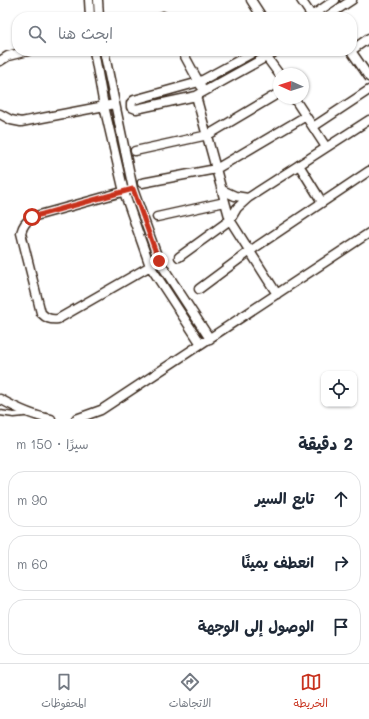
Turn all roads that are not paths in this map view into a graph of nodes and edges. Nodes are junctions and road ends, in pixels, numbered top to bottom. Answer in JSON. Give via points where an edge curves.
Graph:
{"nodes":[{"id":1,"x":89,"y":0,"type":"edge"},
{"id":2,"x":98,"y":0,"type":"edge"},
{"id":3,"x":251,"y":0,"type":"edge"},
{"id":4,"x":301,"y":0,"type":"edge"},
{"id":5,"x":335,"y":0,"type":"edge"},
{"id":6,"x":352,"y":0,"type":"edge"},
{"id":7,"x":90,"y":12,"type":"edge"},
{"id":8,"x":99,"y":12,"type":"edge"},
{"id":9,"x":259,"y":12,"type":"edge"},
{"id":10,"x":308,"y":12,"type":"edge"},
{"id":11,"x":317,"y":12,"type":"edge"},
{"id":12,"x":335,"y":12,"type":"edge"},
{"id":13,"x":369,"y":38,"type":"edge"},
{"id":14,"x":357,"y":47,"type":"edge"},
{"id":15,"x":12,"y":55,"type":"edge"},
{"id":16,"x":95,"y":56,"type":"edge"},
{"id":17,"x":105,"y":56,"type":"edge"},
{"id":18,"x":185,"y":56,"type":"edge"},
{"id":19,"x":247,"y":56,"type":"edge"},
{"id":20,"x":262,"y":56,"type":"edge"},
{"id":21,"x":266,"y":56,"type":"edge"},
{"id":22,"x":355,"y":56,"type":"edge"},
{"id":23,"x":0,"y":61,"type":"edge"},
{"id":24,"x":275,"y":68,"type":"edge"},
{"id":25,"x":369,"y":77,"type":"edge"},
{"id":26,"x":199,"y":82,"type":"junction"},
{"id":27,"x":188,"y":86,"type":"junction"},
{"id":28,"x":369,"y":90,"type":"edge"},
{"id":29,"x":197,"y":95,"type":"junction"},
{"id":30,"x":273,"y":97,"type":"edge"},
{"id":31,"x":114,"y":104,"type":"junction"},
{"id":32,"x":298,"y":104,"type":"edge"},
{"id":33,"x":104,"y":106,"type":"junction"},
{"id":34,"x":0,"y":114,"type":"edge"},
{"id":35,"x":306,"y":116,"type":"junction"},
{"id":36,"x":369,"y":120,"type":"edge"},
{"id":37,"x":313,"y":127,"type":"junction"},
{"id":38,"x":208,"y":135,"type":"junction"},
{"id":39,"x":326,"y":147,"type":"junction"},
{"id":40,"x":136,"y":151,"type":"dead end"},
{"id":41,"x":299,"y":165,"type":"junction"},
{"id":42,"x":216,"y":169,"type":"junction"},
{"id":43,"x":369,"y":171,"type":"edge"},
{"id":44,"x":142,"y":182,"type":"dead end"},
{"id":45,"x":133,"y":189,"type":"junction"},
{"id":46,"x":222,"y":190,"type":"junction"},
{"id":47,"x":124,"y":192,"type":"junction"},
{"id":48,"x":248,"y":198,"type":"junction"},
{"id":49,"x":225,"y":202,"type":"junction"},
{"id":50,"x":322,"y":202,"type":"junction"},
{"id":51,"x":157,"y":217,"type":"dead end"},
{"id":52,"x":230,"y":220,"type":"junction"},
{"id":53,"x":369,"y":233,"type":"edge"},
{"id":54,"x":250,"y":251,"type":"junction"},
{"id":55,"x":179,"y":257,"type":"dead end"},
{"id":56,"x":159,"y":261,"type":"junction"},
{"id":57,"x":150,"y":266,"type":"junction"},
{"id":58,"x":198,"y":289,"type":"dead end"},
{"id":59,"x":277,"y":294,"type":"junction"},
{"id":60,"x":210,"y":339,"type":"junction"},
{"id":61,"x":201,"y":344,"type":"junction"},
{"id":62,"x":0,"y":399,"type":"edge"},
{"id":63,"x":0,"y":413,"type":"edge"},
{"id":64,"x":29,"y":413,"type":"junction"},
{"id":65,"x":51,"y":419,"type":"edge"},
{"id":66,"x":76,"y":419,"type":"edge"}],
"edges":[{"from":1,"to":7,"type":"street"},
{"from":2,"to":8,"type":"street"},
{"from":3,"to":9,"type":"street"},
{"from":4,"to":10,"type":"street"},
{"from":5,"to":11,"type":"street"},
{"from":6,"to":12,"type":"street"},
{"from":13,"to":14,"type":"street"},
{"from":15,"to":23,"type":"street"},
{"from":16,"to":33,"type":"street"},
{"from":17,"to":31,"type":"street"},
{"from":18,"to":26,"type":"street"},
{"from":19,"to":26,"type":"street"},
{"from":20,"to":29,"type":"street"},
{"from":21,"to":24,"type":"street"},
{"from":22,"to":25,"type":"street"},
{"from":26,"to":27,"type":"street"},
{"from":26,"to":29,"type":"street","via":[[202,87]]},
{"from":27,"to":29,"type":"street","via":[[188,92]]},
{"from":27,"to":29,"type":"street","via":[[134,100],[131,107],[136,109]]},
{"from":28,"to":37,"type":"street"},
{"from":29,"to":38,"type":"street"},
{"from":30,"to":38,"type":"street"},
{"from":31,"to":33,"type":"street"},
{"from":31,"to":45,"type":"street"},
{"from":32,"to":35,"type":"street"},
{"from":33,"to":34,"type":"street","via":[[21,122]]},
{"from":33,"to":47,"type":"street"},
{"from":35,"to":37,"type":"street"},
{"from":35,"to":42,"type":"street"},
{"from":36,"to":39,"type":"street"},
{"from":37,"to":39,"type":"street"},
{"from":38,"to":40,"type":"street"},
{"from":38,"to":42,"type":"street"},
{"from":39,"to":41,"type":"street"},
{"from":41,"to":48,"type":"street"},
{"from":41,"to":50,"type":"street"},
{"from":42,"to":44,"type":"street"},
{"from":42,"to":46,"type":"street"},
{"from":43,"to":50,"type":"street"},
{"from":45,"to":47,"type":"street"},
{"from":45,"to":56,"type":"street"},
{"from":46,"to":48,"type":"street"},
{"from":46,"to":49,"type":"street"},
{"from":47,"to":57,"type":"street"},
{"from":47,"to":57,"type":"street","via":[[32,217],[23,226],[22,233],[41,313],[52,320],[58,319]]},
{"from":48,"to":52,"type":"street"},
{"from":49,"to":51,"type":"street"},
{"from":49,"to":52,"type":"street"},
{"from":50,"to":54,"type":"street"},
{"from":52,"to":54,"type":"street"},
{"from":52,"to":55,"type":"street"},
{"from":53,"to":59,"type":"street"},
{"from":54,"to":58,"type":"street"},
{"from":54,"to":59,"type":"street"},
{"from":56,"to":57,"type":"street"},
{"from":56,"to":60,"type":"street"},
{"from":57,"to":61,"type":"street"},
{"from":59,"to":60,"type":"street"},
{"from":60,"to":61,"type":"street"},
{"from":61,"to":66,"type":"street","via":[[100,410]]},
{"from":62,"to":64,"type":"street"},
{"from":63,"to":64,"type":"lane"},
{"from":64,"to":65,"type":"street"}]}
